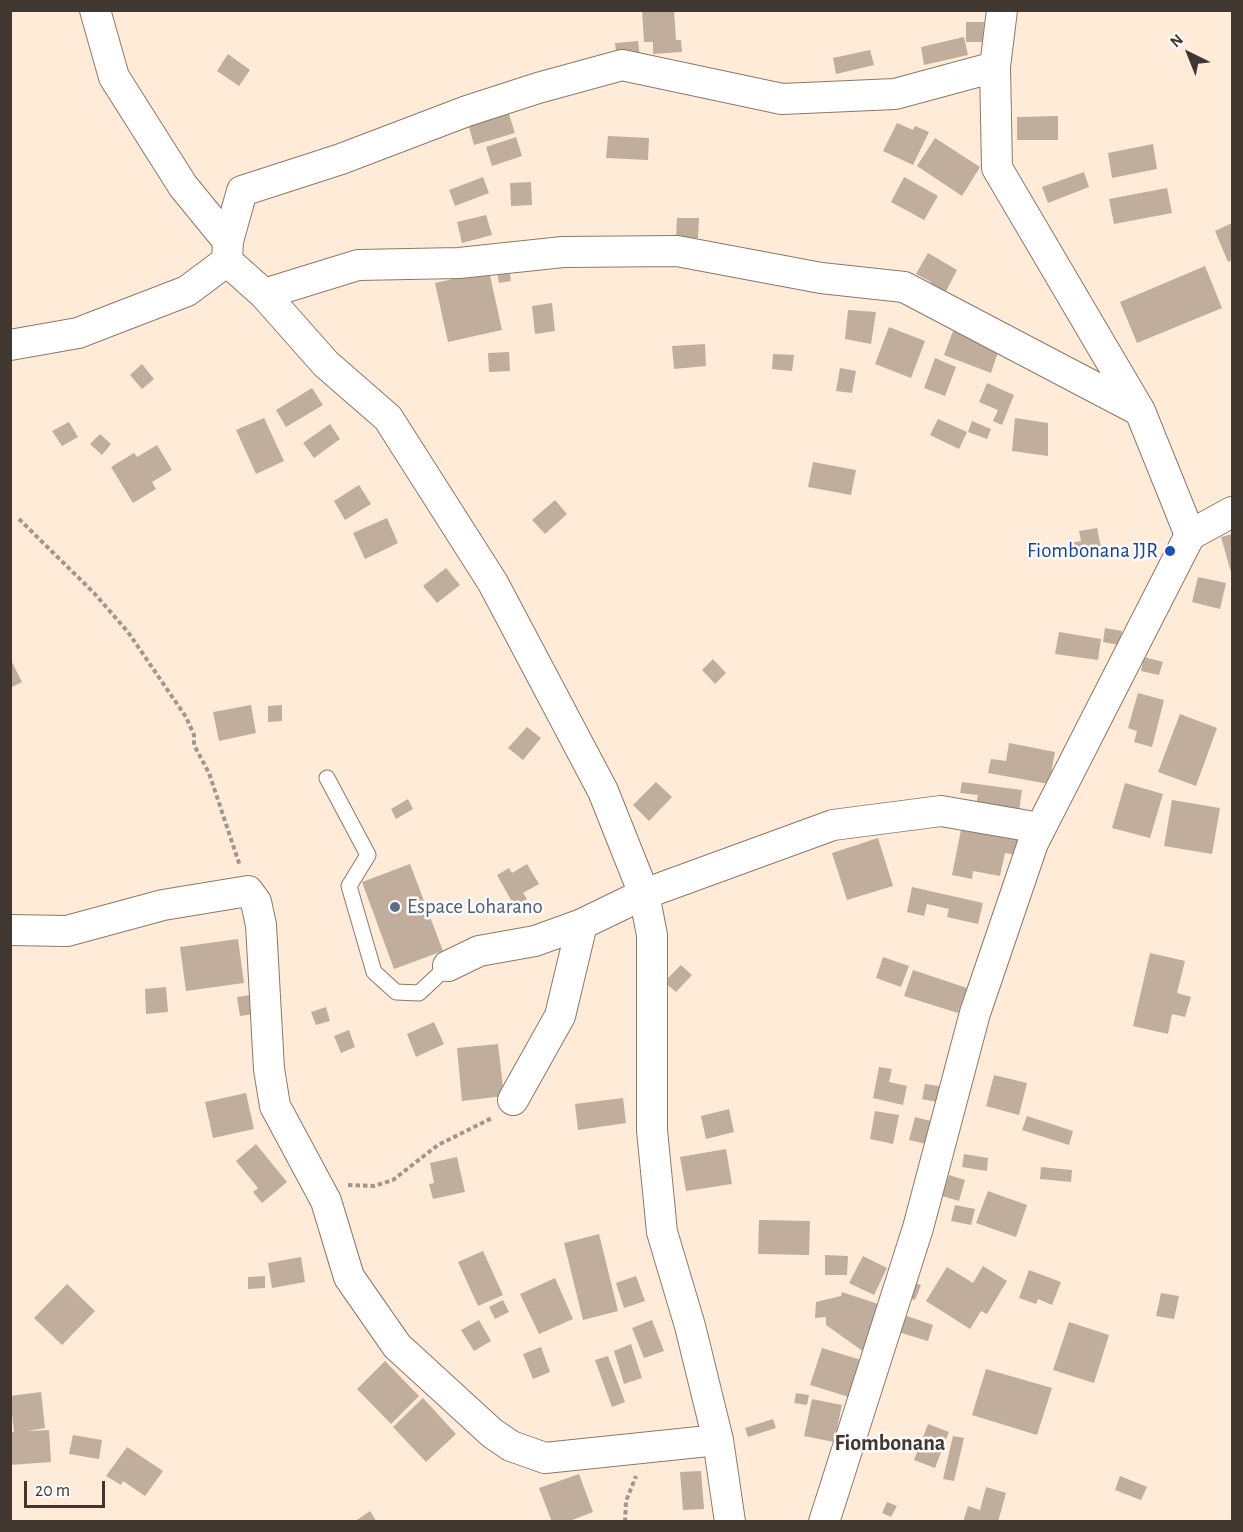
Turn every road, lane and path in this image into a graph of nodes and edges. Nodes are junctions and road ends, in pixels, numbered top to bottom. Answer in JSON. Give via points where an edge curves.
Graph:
{"nodes":[{"id":1,"x":95,"y":10,"type":"edge"},
{"id":2,"x":1002,"y":10,"type":"edge"},
{"id":3,"x":995,"y":67,"type":"junction"},
{"id":4,"x":227,"y":251,"type":"junction"},
{"id":5,"x":264,"y":294,"type":"junction"},
{"id":6,"x":10,"y":345,"type":"edge"},
{"id":7,"x":1140,"y":411,"type":"junction"},
{"id":8,"x":1233,"y":512,"type":"edge"},
{"id":9,"x":19,"y":519,"type":"dead end"},
{"id":10,"x":1190,"y":535,"type":"junction"},
{"id":11,"x":327,"y":778,"type":"dead end"},
{"id":12,"x":1040,"y":828,"type":"junction"},
{"id":13,"x":248,"y":891,"type":"junction"},
{"id":14,"x":644,"y":894,"type":"junction"},
{"id":15,"x":582,"y":924,"type":"junction"},
{"id":16,"x":10,"y":930,"type":"edge"},
{"id":17,"x":448,"y":966,"type":"joint"},
{"id":18,"x":513,"y":1100,"type":"joint"},
{"id":19,"x":326,"y":1201,"type":"junction"},
{"id":20,"x":718,"y":1440,"type":"junction"},
{"id":21,"x":657,"y":1446,"type":"junction"},
{"id":22,"x":625,"y":1521,"type":"edge"},
{"id":23,"x":730,"y":1521,"type":"edge"},
{"id":24,"x":824,"y":1521,"type":"edge"}],
"edges":[{"from":1,"to":4,"type":"street","via":[[114,77]]},
{"from":2,"to":3,"type":"street"},
{"from":3,"to":4,"type":"street","via":[[894,94],[783,99],[622,65],[467,111],[242,191]]},
{"from":3,"to":7,"type":"street","via":[[997,168]]},
{"from":4,"to":5,"type":"street"},
{"from":4,"to":6,"type":"street","via":[[187,291],[78,333]]},
{"from":5,"to":7,"type":"street","via":[[358,265],[459,263],[562,252],[677,251],[821,278],[904,287]]},
{"from":5,"to":14,"type":"street","via":[[326,364],[388,418],[494,583],[603,791]]},
{"from":7,"to":10,"type":"street"},
{"from":8,"to":10,"type":"street"},
{"from":9,"to":13,"type":"path","via":[[128,632],[186,717]]},
{"from":10,"to":12,"type":"street"},
{"from":11,"to":17,"type":"lane","via":[[368,855],[350,886],[374,972],[396,992],[419,993]]},
{"from":12,"to":14,"type":"street","via":[[941,811],[833,825]]},
{"from":12,"to":24,"type":"street","via":[[975,1013],[918,1228]]},
{"from":13,"to":16,"type":"street","via":[[163,905],[67,932]]},
{"from":13,"to":19,"type":"street","via":[[256,902],[261,925],[269,1069],[275,1106]]},
{"from":14,"to":15,"type":"street"},
{"from":14,"to":20,"type":"street","via":[[651,935],[652,1130],[662,1232]]},
{"from":15,"to":17,"type":"street","via":[[536,941],[479,951]]},
{"from":15,"to":18,"type":"street","via":[[560,1016]]},
{"from":18,"to":19,"type":"path","via":[[500,1114],[438,1145],[393,1180],[374,1186],[351,1183]]},
{"from":19,"to":21,"type":"street","via":[[350,1277],[397,1346],[492,1433],[512,1446],[545,1458]]},
{"from":20,"to":21,"type":"street"},
{"from":20,"to":23,"type":"street"},
{"from":21,"to":22,"type":"path","via":[[639,1469],[626,1501]]}]}
